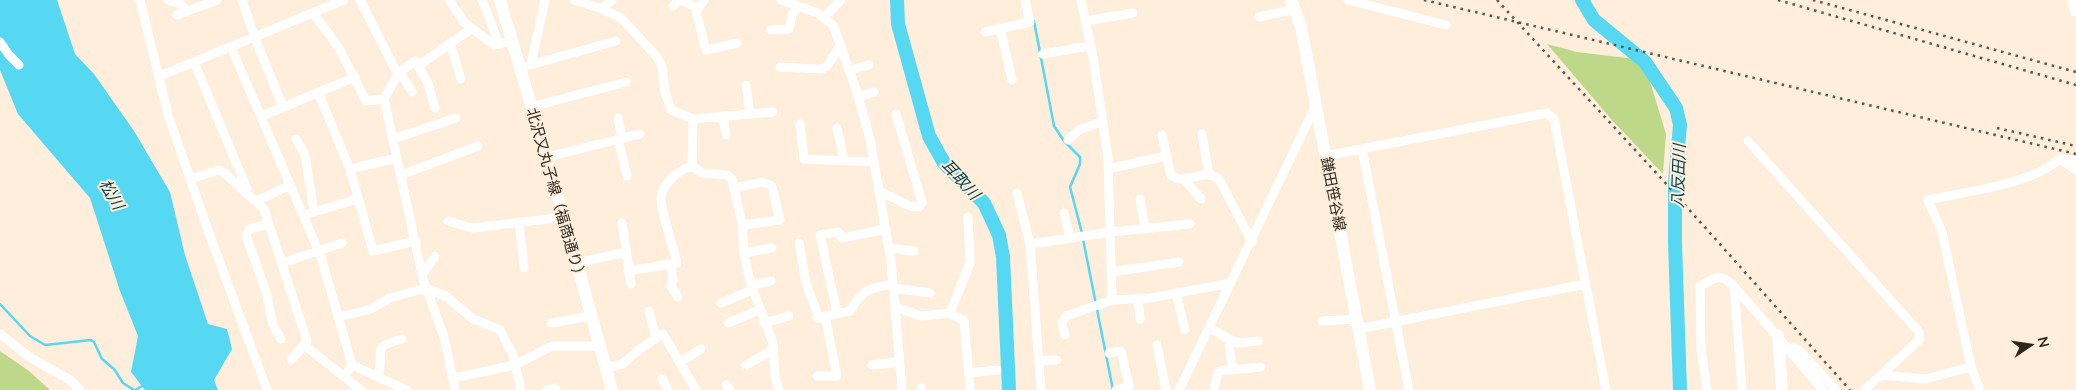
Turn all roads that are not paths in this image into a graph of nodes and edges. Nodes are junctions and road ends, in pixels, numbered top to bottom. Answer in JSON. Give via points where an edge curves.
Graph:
{"nodes":[{"id":1,"x":140,"y":0,"type":"edge"},
{"id":2,"x":168,"y":0,"type":"edge"},
{"id":3,"x":215,"y":0,"type":"edge"},
{"id":4,"x":242,"y":0,"type":"edge"},
{"id":5,"x":344,"y":0,"type":"edge"},
{"id":6,"x":360,"y":0,"type":"edge"},
{"id":7,"x":448,"y":0,"type":"edge"},
{"id":8,"x":482,"y":0,"type":"edge"},
{"id":9,"x":500,"y":0,"type":"edge"},
{"id":10,"x":545,"y":0,"type":"edge"},
{"id":11,"x":574,"y":0,"type":"edge"},
{"id":12,"x":612,"y":0,"type":"edge"},
{"id":13,"x":704,"y":0,"type":"edge"},
{"id":14,"x":841,"y":0,"type":"edge"},
{"id":15,"x":1025,"y":0,"type":"edge"},
{"id":16,"x":1081,"y":0,"type":"edge"},
{"id":17,"x":1348,"y":0,"type":"edge"},
{"id":18,"x":2074,"y":0,"type":"edge"},
{"id":19,"x":785,"y":1,"type":"edge"},
{"id":20,"x":677,"y":2,"type":"edge"},
{"id":21,"x":1294,"y":4,"type":"edge"},
{"id":22,"x":798,"y":6,"type":"junction"},
{"id":23,"x":697,"y":8,"type":"junction"},
{"id":24,"x":602,"y":9,"type":"junction"},
{"id":25,"x":187,"y":11,"type":"junction"},
{"id":26,"x":2076,"y":11,"type":"edge"},
{"id":27,"x":1133,"y":13,"type":"dead end"},
{"id":28,"x":313,"y":14,"type":"junction"},
{"id":29,"x":177,"y":15,"type":"dead end"},
{"id":30,"x":824,"y":16,"type":"junction"},
{"id":31,"x":1259,"y":17,"type":"dead end"},
{"id":32,"x":1085,"y":21,"type":"junction"},
{"id":33,"x":1446,"y":25,"type":"dead end"},
{"id":34,"x":1000,"y":28,"type":"junction"},
{"id":35,"x":471,"y":29,"type":"junction"},
{"id":36,"x":770,"y":30,"type":"dead end"},
{"id":37,"x":985,"y":32,"type":"dead end"},
{"id":38,"x":254,"y":38,"type":"junction"},
{"id":39,"x":512,"y":41,"type":"junction"},
{"id":40,"x":616,"y":41,"type":"dead end"},
{"id":41,"x":0,"y":42,"type":"edge"},
{"id":42,"x":450,"y":43,"type":"junction"},
{"id":43,"x":736,"y":43,"type":"dead end"},
{"id":44,"x":499,"y":44,"type":"junction"},
{"id":45,"x":841,"y":44,"type":"junction"},
{"id":46,"x":1090,"y":46,"type":"junction"},
{"id":47,"x":231,"y":47,"type":"junction"},
{"id":48,"x":1042,"y":54,"type":"dead end"},
{"id":49,"x":415,"y":61,"type":"dead end"},
{"id":50,"x":194,"y":62,"type":"junction"},
{"id":51,"x":20,"y":65,"type":"dead end"},
{"id":52,"x":869,"y":65,"type":"dead end"},
{"id":53,"x":525,"y":66,"type":"junction"},
{"id":54,"x":780,"y":67,"type":"dead end"},
{"id":55,"x":850,"y":70,"type":"junction"},
{"id":56,"x":399,"y":72,"type":"junction"},
{"id":57,"x":162,"y":75,"type":"dead end"},
{"id":58,"x":355,"y":77,"type":"junction"},
{"id":59,"x":461,"y":79,"type":"dead end"},
{"id":60,"x":1012,"y":80,"type":"dead end"},
{"id":61,"x":626,"y":82,"type":"dead end"},
{"id":62,"x":746,"y":85,"type":"dead end"},
{"id":63,"x":318,"y":92,"type":"junction"},
{"id":64,"x":412,"y":92,"type":"dead end"},
{"id":65,"x":874,"y":92,"type":"dead end"},
{"id":66,"x":858,"y":97,"type":"junction"},
{"id":67,"x":384,"y":99,"type":"junction"},
{"id":68,"x":1316,"y":105,"type":"junction"},
{"id":69,"x":283,"y":107,"type":"junction"},
{"id":70,"x":531,"y":107,"type":"junction"},
{"id":71,"x":435,"y":108,"type":"dead end"},
{"id":72,"x":772,"y":112,"type":"dead end"},
{"id":73,"x":750,"y":114,"type":"junction"},
{"id":74,"x":896,"y":114,"type":"dead end"},
{"id":75,"x":262,"y":116,"type":"junction"},
{"id":76,"x":723,"y":117,"type":"junction"},
{"id":77,"x":456,"y":118,"type":"dead end"},
{"id":78,"x":618,"y":118,"type":"dead end"},
{"id":79,"x":693,"y":119,"type":"junction"},
{"id":80,"x":1103,"y":122,"type":"junction"},
{"id":81,"x":800,"y":124,"type":"dead end"},
{"id":82,"x":837,"y":128,"type":"dead end"},
{"id":83,"x":640,"y":134,"type":"dead end"},
{"id":84,"x":1202,"y":134,"type":"dead end"},
{"id":85,"x":726,"y":135,"type":"dead end"},
{"id":86,"x":1162,"y":135,"type":"dead end"},
{"id":87,"x":620,"y":138,"type":"junction"},
{"id":88,"x":296,"y":139,"type":"dead end"},
{"id":89,"x":393,"y":139,"type":"junction"},
{"id":90,"x":1068,"y":140,"type":"dead end"},
{"id":91,"x":1748,"y":141,"type":"dead end"},
{"id":92,"x":478,"y":146,"type":"dead end"},
{"id":93,"x":1362,"y":149,"type":"junction"},
{"id":94,"x":1166,"y":156,"type":"junction"},
{"id":95,"x":1325,"y":156,"type":"junction"},
{"id":96,"x":547,"y":157,"type":"junction"},
{"id":97,"x":397,"y":158,"type":"junction"},
{"id":98,"x":2059,"y":159,"type":"junction"},
{"id":99,"x":844,"y":160,"type":"junction"},
{"id":100,"x":2076,"y":160,"type":"edge"},
{"id":101,"x":874,"y":162,"type":"junction"},
{"id":102,"x":692,"y":166,"type":"junction"},
{"id":103,"x":350,"y":169,"type":"junction"},
{"id":104,"x":1108,"y":169,"type":"junction"},
{"id":105,"x":2076,"y":170,"type":"edge"},
{"id":106,"x":1209,"y":174,"type":"junction"},
{"id":107,"x":402,"y":175,"type":"junction"},
{"id":108,"x":197,"y":176,"type":"dead end"},
{"id":109,"x":627,"y":176,"type":"dead end"},
{"id":110,"x":1184,"y":179,"type":"junction"},
{"id":111,"x":290,"y":185,"type":"junction"},
{"id":112,"x":734,"y":188,"type":"junction"},
{"id":113,"x":879,"y":191,"type":"junction"},
{"id":114,"x":248,"y":192,"type":"junction"},
{"id":115,"x":1017,"y":193,"type":"dead end"},
{"id":116,"x":358,"y":199,"type":"junction"},
{"id":117,"x":1140,"y":199,"type":"dead end"},
{"id":118,"x":1201,"y":199,"type":"dead end"},
{"id":119,"x":257,"y":201,"type":"junction"},
{"id":120,"x":314,"y":212,"type":"junction"},
{"id":121,"x":1064,"y":212,"type":"dead end"},
{"id":122,"x":303,"y":215,"type":"junction"},
{"id":123,"x":564,"y":217,"type":"junction"},
{"id":124,"x":968,"y":217,"type":"dead end"},
{"id":125,"x":448,"y":221,"type":"dead end"},
{"id":126,"x":519,"y":222,"type":"junction"},
{"id":127,"x":622,"y":223,"type":"dead end"},
{"id":128,"x":269,"y":224,"type":"junction"},
{"id":129,"x":1190,"y":224,"type":"dead end"},
{"id":130,"x":742,"y":225,"type":"junction"},
{"id":131,"x":886,"y":229,"type":"junction"},
{"id":132,"x":1145,"y":229,"type":"junction"},
{"id":133,"x":1111,"y":232,"type":"junction"},
{"id":134,"x":1070,"y":238,"type":"junction"},
{"id":135,"x":416,"y":241,"type":"junction"},
{"id":136,"x":1252,"y":242,"type":"junction"},
{"id":137,"x":342,"y":243,"type":"dead end"},
{"id":138,"x":799,"y":243,"type":"dead end"},
{"id":139,"x":1030,"y":244,"type":"junction"},
{"id":140,"x":772,"y":248,"type":"dead end"},
{"id":141,"x":889,"y":248,"type":"junction"},
{"id":142,"x":318,"y":251,"type":"junction"},
{"id":143,"x":914,"y":251,"type":"dead end"},
{"id":144,"x":626,"y":252,"type":"junction"},
{"id":145,"x":744,"y":253,"type":"junction"},
{"id":146,"x":436,"y":256,"type":"dead end"},
{"id":147,"x":576,"y":262,"type":"junction"},
{"id":148,"x":1179,"y":262,"type":"dead end"},
{"id":149,"x":282,"y":263,"type":"junction"},
{"id":150,"x":671,"y":264,"type":"junction"},
{"id":151,"x":524,"y":268,"type":"dead end"},
{"id":152,"x":628,"y":271,"type":"junction"},
{"id":153,"x":1112,"y":272,"type":"junction"},
{"id":154,"x":422,"y":275,"type":"junction"},
{"id":155,"x":771,"y":281,"type":"dead end"},
{"id":156,"x":1231,"y":283,"type":"junction"},
{"id":157,"x":631,"y":284,"type":"dead end"},
{"id":158,"x":1586,"y":284,"type":"junction"},
{"id":159,"x":893,"y":286,"type":"junction"},
{"id":160,"x":1734,"y":286,"type":"junction"},
{"id":161,"x":426,"y":288,"type":"junction"},
{"id":162,"x":752,"y":288,"type":"junction"},
{"id":163,"x":930,"y":293,"type":"dead end"},
{"id":164,"x":1176,"y":293,"type":"junction"},
{"id":165,"x":678,"y":298,"type":"dead end"},
{"id":166,"x":1138,"y":299,"type":"junction"},
{"id":167,"x":1112,"y":300,"type":"junction"},
{"id":168,"x":721,"y":303,"type":"dead end"},
{"id":169,"x":895,"y":308,"type":"junction"},
{"id":170,"x":759,"y":310,"type":"junction"},
{"id":171,"x":649,"y":311,"type":"dead end"},
{"id":172,"x":837,"y":313,"type":"junction"},
{"id":173,"x":950,"y":313,"type":"junction"},
{"id":174,"x":591,"y":316,"type":"junction"},
{"id":175,"x":790,"y":316,"type":"dead end"},
{"id":176,"x":339,"y":317,"type":"junction"},
{"id":177,"x":820,"y":317,"type":"junction"},
{"id":178,"x":1140,"y":319,"type":"dead end"},
{"id":179,"x":1322,"y":321,"type":"dead end"},
{"id":180,"x":1396,"y":321,"type":"junction"},
{"id":181,"x":551,"y":323,"type":"dead end"},
{"id":182,"x":728,"y":323,"type":"dead end"},
{"id":183,"x":764,"y":323,"type":"junction"},
{"id":184,"x":1357,"y":324,"type":"junction"},
{"id":185,"x":1209,"y":328,"type":"junction"},
{"id":186,"x":1184,"y":330,"type":"dead end"},
{"id":187,"x":0,"y":334,"type":"edge"},
{"id":188,"x":1065,"y":335,"type":"dead end"},
{"id":189,"x":1778,"y":335,"type":"junction"},
{"id":190,"x":656,"y":338,"type":"junction"},
{"id":191,"x":281,"y":339,"type":"dead end"},
{"id":192,"x":402,"y":340,"type":"dead end"},
{"id":193,"x":1232,"y":341,"type":"junction"},
{"id":194,"x":1258,"y":341,"type":"dead end"},
{"id":195,"x":1157,"y":345,"type":"dead end"},
{"id":196,"x":304,"y":346,"type":"junction"},
{"id":197,"x":599,"y":346,"type":"junction"},
{"id":198,"x":701,"y":349,"type":"dead end"},
{"id":199,"x":774,"y":350,"type":"junction"},
{"id":200,"x":1789,"y":350,"type":"junction"},
{"id":201,"x":1109,"y":353,"type":"dead end"},
{"id":202,"x":291,"y":360,"type":"dead end"},
{"id":203,"x":1057,"y":360,"type":"dead end"},
{"id":204,"x":1039,"y":361,"type":"junction"},
{"id":205,"x":680,"y":362,"type":"junction"},
{"id":206,"x":900,"y":362,"type":"junction"},
{"id":207,"x":352,"y":365,"type":"junction"},
{"id":208,"x":515,"y":365,"type":"junction"},
{"id":209,"x":746,"y":365,"type":"dead end"},
{"id":210,"x":872,"y":365,"type":"dead end"},
{"id":211,"x":1261,"y":367,"type":"dead end"},
{"id":212,"x":1971,"y":367,"type":"junction"},
{"id":213,"x":605,"y":368,"type":"junction"},
{"id":214,"x":997,"y":370,"type":"dead end"},
{"id":215,"x":1233,"y":370,"type":"junction"},
{"id":216,"x":968,"y":373,"type":"junction"},
{"id":217,"x":1881,"y":375,"type":"junction"},
{"id":218,"x":378,"y":376,"type":"junction"},
{"id":219,"x":817,"y":376,"type":"dead end"},
{"id":220,"x":344,"y":377,"type":"junction"},
{"id":221,"x":453,"y":378,"type":"junction"},
{"id":222,"x":662,"y":379,"type":"dead end"},
{"id":223,"x":80,"y":390,"type":"edge"},
{"id":224,"x":268,"y":390,"type":"edge"},
{"id":225,"x":361,"y":390,"type":"edge"},
{"id":226,"x":407,"y":390,"type":"edge"},
{"id":227,"x":455,"y":390,"type":"edge"},
{"id":228,"x":521,"y":390,"type":"edge"},
{"id":229,"x":547,"y":390,"type":"edge"},
{"id":230,"x":556,"y":390,"type":"edge"},
{"id":231,"x":612,"y":390,"type":"edge"},
{"id":232,"x":668,"y":390,"type":"edge"},
{"id":233,"x":696,"y":390,"type":"edge"},
{"id":234,"x":779,"y":390,"type":"edge"},
{"id":235,"x":902,"y":390,"type":"edge"},
{"id":236,"x":970,"y":390,"type":"edge"},
{"id":237,"x":1041,"y":390,"type":"edge"},
{"id":238,"x":1116,"y":390,"type":"edge"},
{"id":239,"x":1166,"y":390,"type":"edge"},
{"id":240,"x":1179,"y":390,"type":"edge"},
{"id":241,"x":1213,"y":390,"type":"edge"},
{"id":242,"x":1370,"y":390,"type":"edge"},
{"id":243,"x":1409,"y":390,"type":"edge"},
{"id":244,"x":1606,"y":390,"type":"edge"},
{"id":245,"x":1706,"y":390,"type":"edge"},
{"id":246,"x":1742,"y":390,"type":"edge"},
{"id":247,"x":1782,"y":390,"type":"edge"},
{"id":248,"x":1823,"y":390,"type":"edge"},
{"id":249,"x":1836,"y":390,"type":"edge"},
{"id":250,"x":1864,"y":390,"type":"edge"},
{"id":251,"x":1980,"y":390,"type":"edge"}],
"edges":[{"from":1,"to":224,"type":"street","via":[[168,115]]},
{"from":2,"to":25,"type":"street","via":[[180,4]]},
{"from":3,"to":25,"type":"street"},
{"from":4,"to":38,"type":"street"},
{"from":5,"to":28,"type":"street"},
{"from":6,"to":56,"type":"street"},
{"from":7,"to":35,"type":"street"},
{"from":8,"to":44,"type":"street"},
{"from":9,"to":39,"type":"street","name":"北沢又丸子線（福商通り）"},
{"from":10,"to":53,"type":"street"},
{"from":11,"to":24,"type":"street"},
{"from":12,"to":24,"type":"street"},
{"from":13,"to":23,"type":"street"},
{"from":14,"to":30,"type":"street"},
{"from":15,"to":34,"type":"street","via":[[1030,22]]},
{"from":16,"to":32,"type":"street"},
{"from":17,"to":33,"type":"street"},
{"from":18,"to":26,"type":"street"},
{"from":19,"to":22,"type":"street"},
{"from":20,"to":23,"type":"street"},
{"from":21,"to":31,"type":"street"},
{"from":21,"to":68,"type":"street","name":"鎌田笹谷線"},
{"from":22,"to":30,"type":"street"},
{"from":22,"to":36,"type":"street","via":[[789,29]]},
{"from":23,"to":43,"type":"street","via":[[706,50]]},
{"from":24,"to":79,"type":"street","via":[[621,18],[657,57],[662,66],[671,110]]},
{"from":25,"to":29,"type":"street"},
{"from":27,"to":32,"type":"street"},
{"from":28,"to":38,"type":"street"},
{"from":28,"to":58,"type":"street","via":[[340,48]]},
{"from":30,"to":45,"type":"street","via":[[833,25]]},
{"from":32,"to":46,"type":"street"},
{"from":34,"to":37,"type":"street"},
{"from":34,"to":60,"type":"street"},
{"from":35,"to":42,"type":"street"},
{"from":35,"to":44,"type":"street","via":[[494,45]]},
{"from":38,"to":47,"type":"street"},
{"from":38,"to":69,"type":"street"},
{"from":39,"to":44,"type":"street"},
{"from":39,"to":53,"type":"street","name":"北沢又丸子線（福商通り）"},
{"from":40,"to":53,"type":"street"},
{"from":41,"to":51,"type":"street"},
{"from":42,"to":59,"type":"street"},
{"from":42,"to":71,"type":"street","via":[[418,66],[428,84]]},
{"from":45,"to":54,"type":"street","via":[[822,69]]},
{"from":45,"to":55,"type":"street"},
{"from":46,"to":48,"type":"street"},
{"from":46,"to":80,"type":"street"},
{"from":47,"to":50,"type":"street"},
{"from":47,"to":75,"type":"street"},
{"from":49,"to":56,"type":"street"},
{"from":50,"to":57,"type":"street"},
{"from":50,"to":114,"type":"street"},
{"from":52,"to":55,"type":"street"},
{"from":53,"to":70,"type":"street","name":"北沢又丸子線（福商通り）"},
{"from":55,"to":66,"type":"street"},
{"from":56,"to":64,"type":"street"},
{"from":56,"to":67,"type":"street"},
{"from":58,"to":63,"type":"street"},
{"from":58,"to":67,"type":"street","via":[[366,101]]},
{"from":61,"to":70,"type":"street"},
{"from":62,"to":73,"type":"street"},
{"from":63,"to":69,"type":"street"},
{"from":63,"to":103,"type":"street"},
{"from":65,"to":66,"type":"street"},
{"from":66,"to":101,"type":"street"},
{"from":67,"to":89,"type":"street"},
{"from":68,"to":95,"type":"street","name":"鎌田笹谷線"},
{"from":68,"to":136,"type":"street"},
{"from":69,"to":75,"type":"street"},
{"from":70,"to":96,"type":"street","name":"北沢又丸子線（福商通り）"},
{"from":72,"to":73,"type":"street"},
{"from":73,"to":76,"type":"street"},
{"from":74,"to":113,"type":"street","via":[[922,202],[919,207],[910,206]]},
{"from":75,"to":111,"type":"street"},
{"from":76,"to":79,"type":"street"},
{"from":76,"to":85,"type":"street"},
{"from":77,"to":89,"type":"street"},
{"from":78,"to":87,"type":"street"},
{"from":79,"to":102,"type":"street"},
{"from":80,"to":90,"type":"street","via":[[1079,130]]},
{"from":80,"to":104,"type":"street"},
{"from":81,"to":99,"type":"street","via":[[804,159]]},
{"from":82,"to":99,"type":"street"},
{"from":83,"to":87,"type":"street"},
{"from":84,"to":106,"type":"street"},
{"from":86,"to":94,"type":"street"},
{"from":87,"to":96,"type":"street"},
{"from":87,"to":109,"type":"street"},
{"from":88,"to":120,"type":"street","via":[[304,155]]},
{"from":89,"to":97,"type":"street"},
{"from":91,"to":217,"type":"street","via":[[1919,332],[1919,340]]},
{"from":92,"to":107,"type":"street"},
{"from":93,"to":95,"type":"street"},
{"from":93,"to":158,"type":"street","via":[[1547,113],[1554,119]]},
{"from":93,"to":180,"type":"street"},
{"from":94,"to":104,"type":"street"},
{"from":94,"to":110,"type":"street","via":[[1169,173]]},
{"from":95,"to":184,"type":"street","name":"鎌田笹谷線"},
{"from":96,"to":123,"type":"street","name":"北沢又丸子線（福商通り）"},
{"from":97,"to":103,"type":"street"},
{"from":97,"to":107,"type":"street"},
{"from":98,"to":100,"type":"street"},
{"from":98,"to":105,"type":"street"},
{"from":98,"to":212,"type":"street","via":[[2050,168],[2010,182],[1928,200],[1942,232]]},
{"from":99,"to":101,"type":"street"},
{"from":101,"to":113,"type":"street"},
{"from":102,"to":112,"type":"street","via":[[702,173],[730,176]]},
{"from":102,"to":150,"type":"street","via":[[684,168],[665,185],[661,199],[677,263]]},
{"from":103,"to":116,"type":"street"},
{"from":104,"to":133,"type":"street"},
{"from":106,"to":110,"type":"street"},
{"from":106,"to":136,"type":"street","via":[[1219,179]]},
{"from":107,"to":135,"type":"street"},
{"from":108,"to":114,"type":"street","via":[[222,171]]},
{"from":110,"to":118,"type":"street"},
{"from":111,"to":119,"type":"street"},
{"from":111,"to":122,"type":"street"},
{"from":112,"to":130,"type":"street"},
{"from":112,"to":130,"type":"street","via":[[763,182],[772,186],[780,220]]},
{"from":113,"to":131,"type":"street"},
{"from":114,"to":119,"type":"street"},
{"from":115,"to":139,"type":"street"},
{"from":116,"to":120,"type":"street"},
{"from":116,"to":135,"type":"street","via":[[373,251]]},
{"from":117,"to":132,"type":"street"},
{"from":119,"to":128,"type":"street","via":[[264,209]]},
{"from":120,"to":122,"type":"street"},
{"from":121,"to":134,"type":"street"},
{"from":122,"to":142,"type":"street"},
{"from":123,"to":126,"type":"street"},
{"from":123,"to":147,"type":"street","name":"北沢又丸子線（福商通り）"},
{"from":124,"to":173,"type":"street","via":[[970,263]]},
{"from":125,"to":126,"type":"street","via":[[472,228]]},
{"from":126,"to":151,"type":"street"},
{"from":127,"to":144,"type":"street"},
{"from":128,"to":149,"type":"street"},
{"from":128,"to":191,"type":"street","via":[[249,229],[246,235],[266,292],[273,325]]},
{"from":129,"to":132,"type":"street"},
{"from":130,"to":145,"type":"street"},
{"from":131,"to":141,"type":"street"},
{"from":131,"to":172,"type":"street","via":[[842,238],[838,232],[820,235]]},
{"from":132,"to":133,"type":"street"},
{"from":133,"to":134,"type":"street"},
{"from":133,"to":153,"type":"street"},
{"from":134,"to":139,"type":"street"},
{"from":135,"to":154,"type":"street"},
{"from":136,"to":156,"type":"street"},
{"from":137,"to":142,"type":"street"},
{"from":138,"to":177,"type":"street","via":[[806,283]]},
{"from":139,"to":204,"type":"street"},
{"from":140,"to":145,"type":"street"},
{"from":141,"to":143,"type":"street"},
{"from":141,"to":159,"type":"street"},
{"from":142,"to":149,"type":"street"},
{"from":142,"to":176,"type":"street"},
{"from":144,"to":147,"type":"street"},
{"from":144,"to":152,"type":"street"},
{"from":145,"to":162,"type":"street"},
{"from":146,"to":154,"type":"street"},
{"from":147,"to":174,"type":"street","name":"北沢又丸子線（福商通り）"},
{"from":148,"to":153,"type":"street"},
{"from":149,"to":196,"type":"street","via":[[307,341]]},
{"from":150,"to":152,"type":"street"},
{"from":150,"to":165,"type":"street","via":[[671,286]]},
{"from":152,"to":157,"type":"street"},
{"from":153,"to":167,"type":"street"},
{"from":154,"to":161,"type":"street"},
{"from":155,"to":162,"type":"street"},
{"from":156,"to":164,"type":"street"},
{"from":156,"to":185,"type":"street"},
{"from":158,"to":180,"type":"street"},
{"from":158,"to":244,"type":"street"},
{"from":159,"to":163,"type":"street"},
{"from":159,"to":169,"type":"street"},
{"from":159,"to":172,"type":"street","via":[[869,288],[850,311]]},
{"from":160,"to":189,"type":"street"},
{"from":160,"to":245,"type":"street","via":[[1717,277],[1700,286],[1701,348]]},
{"from":160,"to":246,"type":"street"},
{"from":161,"to":176,"type":"street","via":[[390,298],[371,309]]},
{"from":161,"to":208,"type":"street","via":[[447,297],[473,319],[500,330]]},
{"from":161,"to":221,"type":"street","via":[[444,336]]},
{"from":162,"to":168,"type":"street"},
{"from":162,"to":170,"type":"street"},
{"from":164,"to":166,"type":"street"},
{"from":164,"to":186,"type":"street"},
{"from":166,"to":167,"type":"street"},
{"from":166,"to":178,"type":"street"},
{"from":167,"to":188,"type":"street","via":[[1066,316],[1062,323]]},
{"from":169,"to":173,"type":"street","via":[[920,316]]},
{"from":169,"to":206,"type":"street"},
{"from":170,"to":182,"type":"street"},
{"from":170,"to":183,"type":"street"},
{"from":171,"to":190,"type":"street"},
{"from":172,"to":177,"type":"street"},
{"from":173,"to":216,"type":"street","via":[[964,321]]},
{"from":174,"to":181,"type":"street"},
{"from":174,"to":197,"type":"street","name":"北沢又丸子線（福商通り）"},
{"from":175,"to":183,"type":"street"},
{"from":176,"to":207,"type":"street"},
{"from":177,"to":219,"type":"street","via":[[838,376]]},
{"from":179,"to":184,"type":"street"},
{"from":180,"to":184,"type":"street"},
{"from":180,"to":243,"type":"street"},
{"from":183,"to":199,"type":"street"},
{"from":184,"to":242,"type":"street","name":"鎌田笹谷線"},
{"from":185,"to":193,"type":"street"},
{"from":185,"to":240,"type":"street"},
{"from":187,"to":223,"type":"street"},
{"from":189,"to":200,"type":"street"},
{"from":189,"to":247,"type":"street"},
{"from":190,"to":205,"type":"street","via":[[663,334]]},
{"from":190,"to":213,"type":"street","via":[[622,364]]},
{"from":192,"to":218,"type":"street","via":[[380,349]]},
{"from":193,"to":194,"type":"street"},
{"from":193,"to":215,"type":"street","via":[[1229,346]]},
{"from":195,"to":239,"type":"street"},
{"from":196,"to":202,"type":"street"},
{"from":196,"to":220,"type":"street"},
{"from":197,"to":208,"type":"street","via":[[552,346]]},
{"from":197,"to":213,"type":"street","name":"北沢又丸子線（福商通り）"},
{"from":198,"to":205,"type":"street"},
{"from":199,"to":209,"type":"street"},
{"from":199,"to":234,"type":"street"},
{"from":200,"to":248,"type":"street"},
{"from":200,"to":249,"type":"street","via":[[1800,350]]},
{"from":201,"to":238,"type":"street","via":[[1121,351],[1129,386]]},
{"from":203,"to":204,"type":"street"},
{"from":204,"to":237,"type":"street"},
{"from":205,"to":233,"type":"street"},
{"from":206,"to":210,"type":"street"},
{"from":206,"to":235,"type":"street"},
{"from":207,"to":218,"type":"street"},
{"from":207,"to":220,"type":"street"},
{"from":208,"to":221,"type":"street"},
{"from":208,"to":228,"type":"street"},
{"from":211,"to":215,"type":"street"},
{"from":212,"to":217,"type":"street","via":[[1925,379]]},
{"from":212,"to":251,"type":"street"},
{"from":213,"to":231,"type":"street","name":"北沢又丸子線（福商通り）"},
{"from":214,"to":216,"type":"street"},
{"from":215,"to":241,"type":"street","via":[[1219,371]]},
{"from":216,"to":236,"type":"street"},
{"from":217,"to":250,"type":"street"},
{"from":218,"to":226,"type":"street"},
{"from":220,"to":225,"type":"street"},
{"from":221,"to":227,"type":"street"},
{"from":222,"to":232,"type":"street"},
{"from":229,"to":230,"type":"street"}]}
